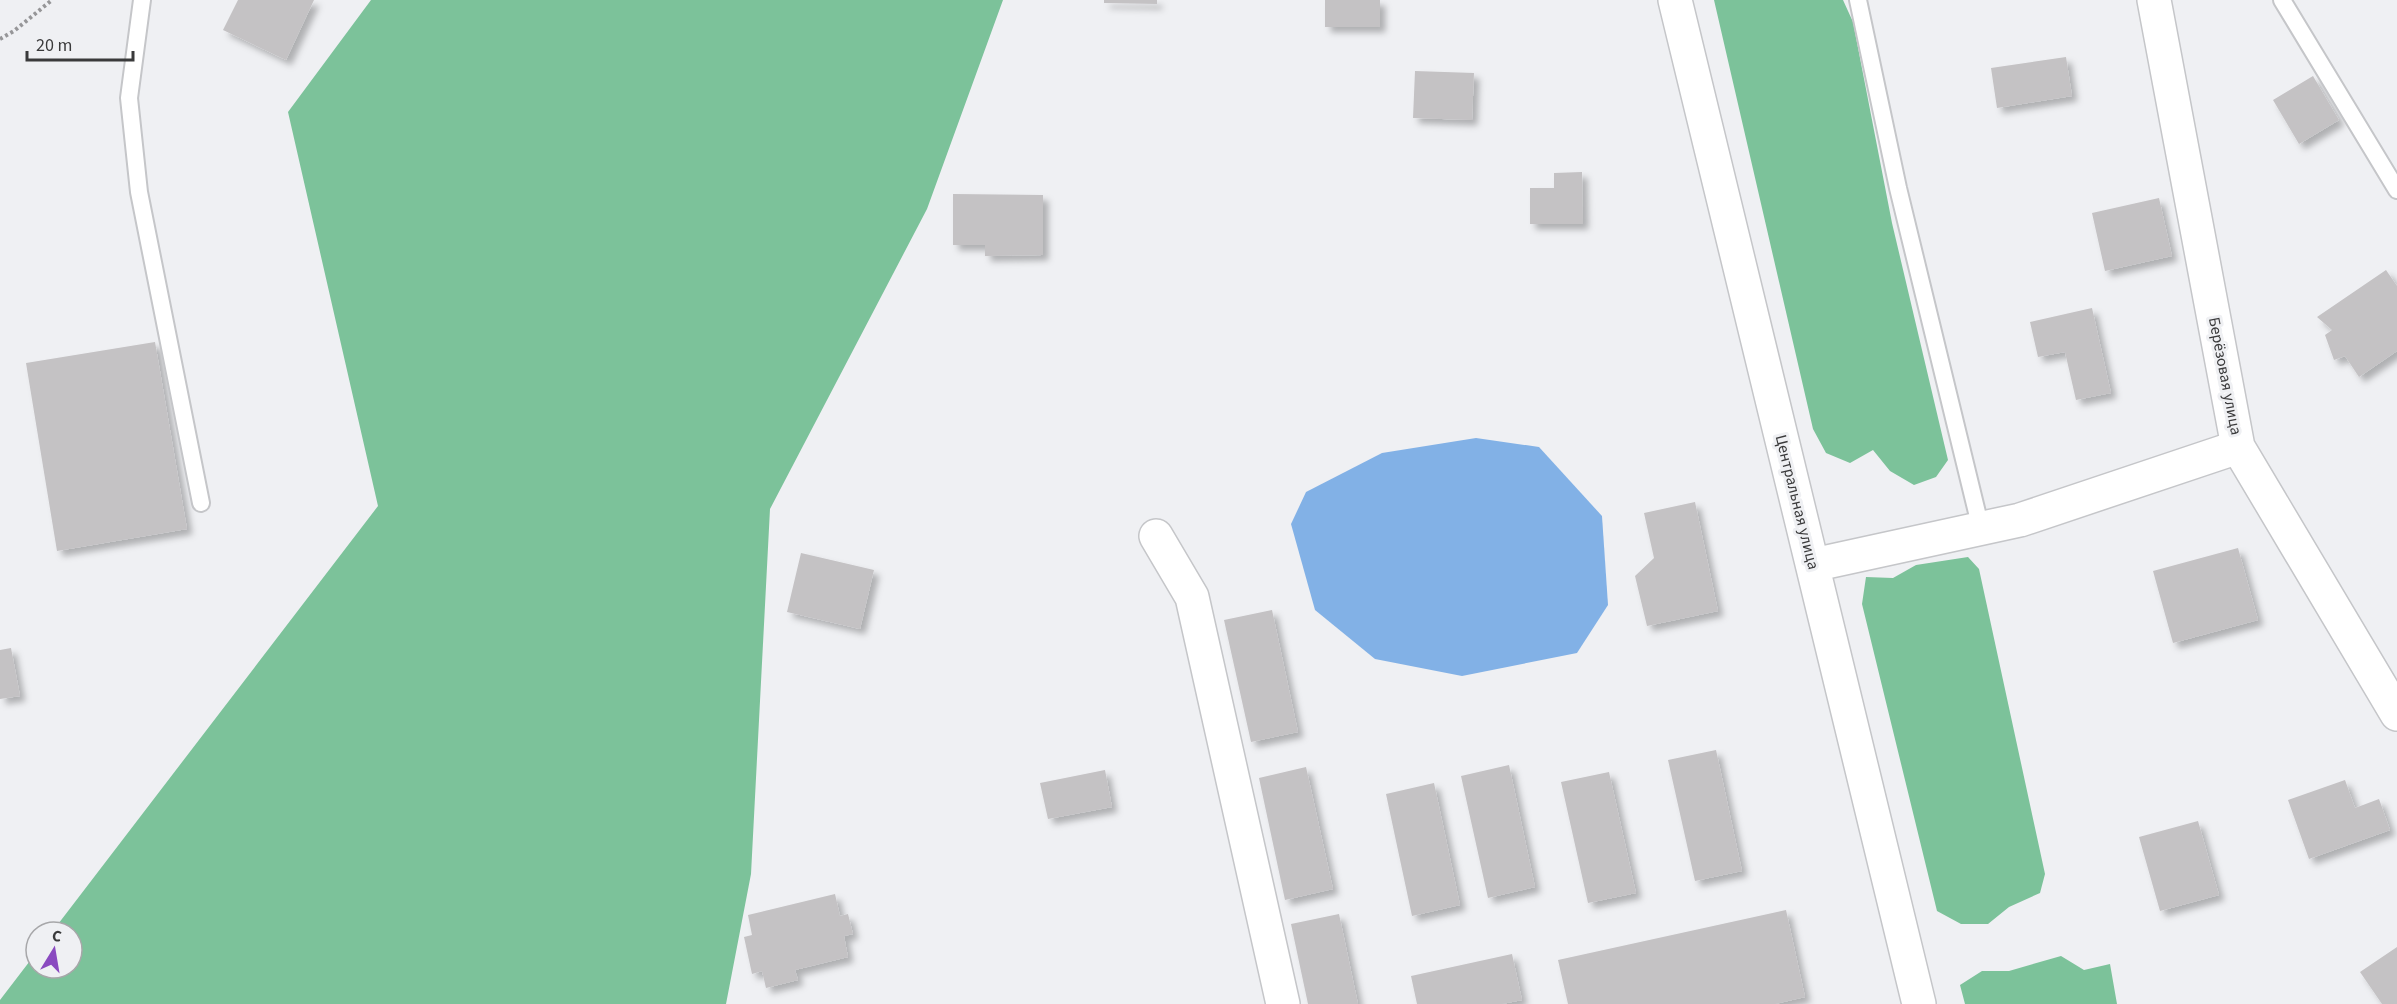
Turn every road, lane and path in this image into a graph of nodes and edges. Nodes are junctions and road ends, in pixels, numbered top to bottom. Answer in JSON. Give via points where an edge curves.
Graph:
{"nodes":[{"id":1,"x":52,"y":0,"type":"edge"},
{"id":2,"x":142,"y":0,"type":"edge"},
{"id":3,"x":1675,"y":0,"type":"edge"},
{"id":4,"x":1858,"y":0,"type":"edge"},
{"id":5,"x":2154,"y":0,"type":"edge"},
{"id":6,"x":2282,"y":0,"type":"edge"},
{"id":7,"x":0,"y":39,"type":"edge"},
{"id":8,"x":2397,"y":190,"type":"edge"},
{"id":9,"x":2238,"y":447,"type":"junction"},
{"id":10,"x":201,"y":503,"type":"dead end"},
{"id":11,"x":1981,"y":529,"type":"junction"},
{"id":12,"x":1156,"y":536,"type":"dead end"},
{"id":13,"x":1813,"y":565,"type":"junction"},
{"id":14,"x":2397,"y":714,"type":"edge"},
{"id":15,"x":1282,"y":1004,"type":"edge"},
{"id":16,"x":1919,"y":1004,"type":"edge"}],
"edges":[{"from":1,"to":7,"type":"path"},
{"from":2,"to":10,"type":"lane","via":[[129,98],[139,192]]},
{"from":3,"to":13,"type":"street","name":"Центральная улица"},
{"from":4,"to":11,"type":"lane"},
{"from":5,"to":9,"type":"street","name":"Берёзовая улица"},
{"from":6,"to":8,"type":"lane"},
{"from":9,"to":11,"type":"street","via":[[2020,520]]},
{"from":9,"to":14,"type":"street","name":"Берёзовая улица"},
{"from":11,"to":13,"type":"street"},
{"from":12,"to":15,"type":"street","via":[[1192,597]]},
{"from":13,"to":16,"type":"street","name":"Центральная улица"}]}
